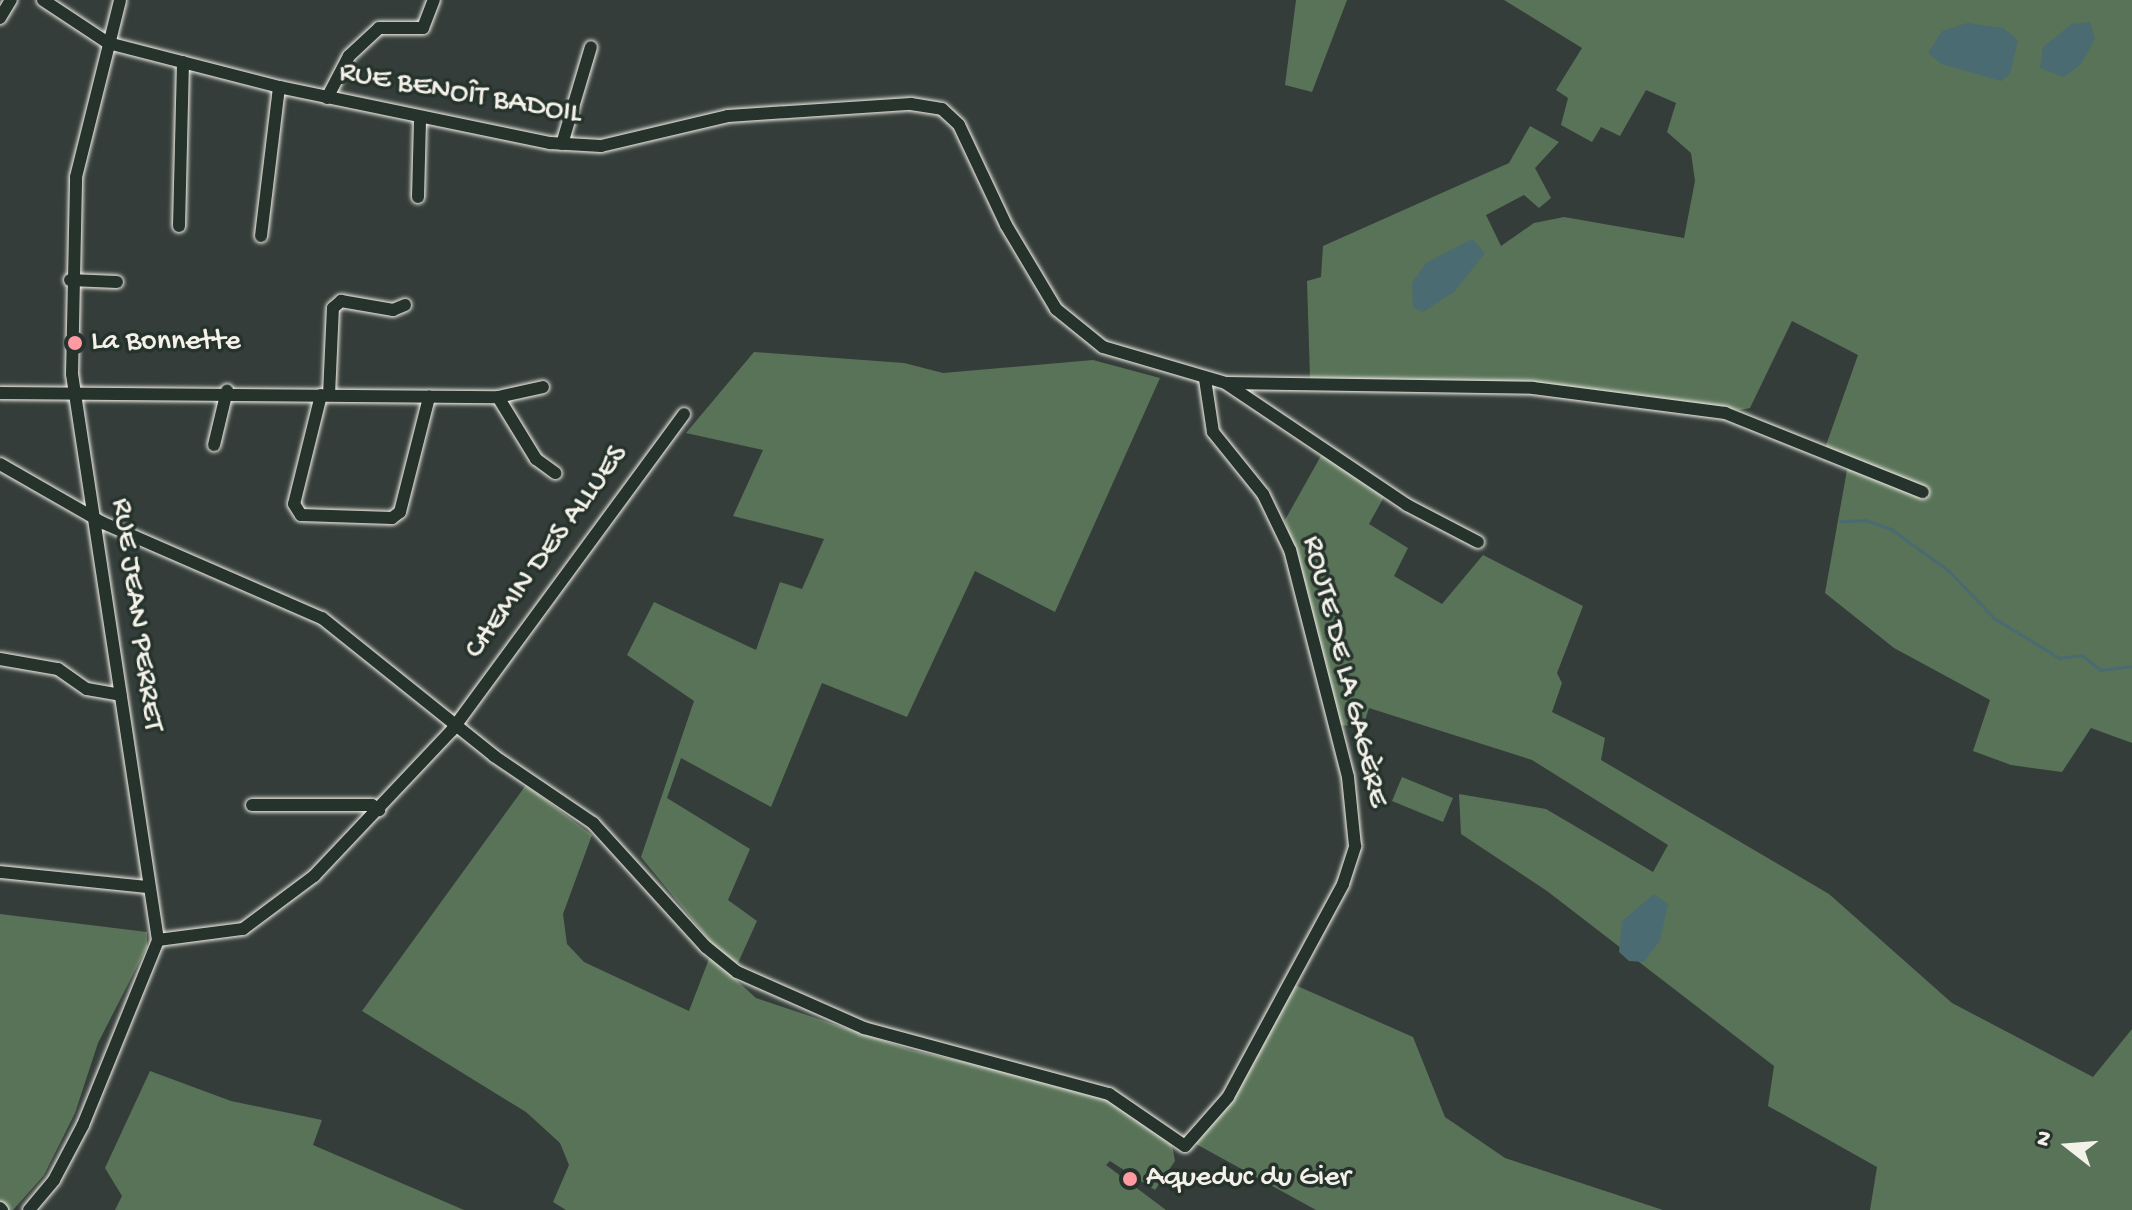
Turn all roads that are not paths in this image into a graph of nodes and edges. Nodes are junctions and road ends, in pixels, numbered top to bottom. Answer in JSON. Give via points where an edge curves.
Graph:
{"nodes":[{"id":1,"x":11,"y":0,"type":"edge"},
{"id":2,"x":43,"y":0,"type":"edge"},
{"id":3,"x":120,"y":0,"type":"edge"},
{"id":4,"x":434,"y":0,"type":"edge"},
{"id":5,"x":0,"y":18,"type":"edge"},
{"id":6,"x":108,"y":43,"type":"junction"},
{"id":7,"x":591,"y":47,"type":"dead end"},
{"id":8,"x":183,"y":62,"type":"junction"},
{"id":9,"x":279,"y":87,"type":"junction"},
{"id":10,"x":327,"y":98,"type":"junction"},
{"id":11,"x":420,"y":118,"type":"junction"},
{"id":12,"x":562,"y":144,"type":"junction"},
{"id":13,"x":418,"y":197,"type":"dead end"},
{"id":14,"x":179,"y":226,"type":"dead end"},
{"id":15,"x":261,"y":236,"type":"dead end"},
{"id":16,"x":70,"y":280,"type":"junction"},
{"id":17,"x":117,"y":282,"type":"dead end"},
{"id":18,"x":405,"y":305,"type":"dead end"},
{"id":19,"x":1205,"y":379,"type":"junction"},
{"id":20,"x":1226,"y":383,"type":"junction"},
{"id":21,"x":543,"y":387,"type":"dead end"},
{"id":22,"x":227,"y":391,"type":"junction"},
{"id":23,"x":0,"y":393,"type":"edge"},
{"id":24,"x":73,"y":394,"type":"junction"},
{"id":25,"x":325,"y":395,"type":"junction"},
{"id":26,"x":429,"y":397,"type":"junction"},
{"id":27,"x":498,"y":397,"type":"junction"},
{"id":28,"x":684,"y":414,"type":"dead end"},
{"id":29,"x":214,"y":445,"type":"dead end"},
{"id":30,"x":0,"y":464,"type":"edge"},
{"id":31,"x":555,"y":473,"type":"dead end"},
{"id":32,"x":1923,"y":492,"type":"dead end"},
{"id":33,"x":96,"y":516,"type":"junction"},
{"id":34,"x":1478,"y":542,"type":"dead end"},
{"id":35,"x":0,"y":659,"type":"edge"},
{"id":36,"x":120,"y":695,"type":"junction"},
{"id":37,"x":454,"y":723,"type":"junction"},
{"id":38,"x":252,"y":805,"type":"dead end"},
{"id":39,"x":379,"y":810,"type":"junction"},
{"id":40,"x":0,"y":872,"type":"edge"},
{"id":41,"x":148,"y":887,"type":"junction"},
{"id":42,"x":158,"y":940,"type":"junction"},
{"id":43,"x":29,"y":1210,"type":"edge"}],
"edges":[{"from":1,"to":5,"type":"street"},
{"from":2,"to":6,"type":"street","name":"RUE BENOÎT BADOIL"},
{"from":3,"to":6,"type":"street","name":"RUE JEAN PERRET"},
{"from":4,"to":10,"type":"street","via":[[423,28],[379,28],[349,56]]},
{"from":6,"to":8,"type":"street","name":"RUE BENOÎT BADOIL"},
{"from":6,"to":16,"type":"street","name":"RUE JEAN PERRET","via":[[76,177]]},
{"from":7,"to":12,"type":"street"},
{"from":8,"to":9,"type":"street","name":"RUE BENOÎT BADOIL"},
{"from":8,"to":14,"type":"street"},
{"from":9,"to":10,"type":"street","name":"RUE BENOÎT BADOIL"},
{"from":9,"to":15,"type":"street"},
{"from":10,"to":11,"type":"street","name":"RUE BENOÎT BADOIL"},
{"from":11,"to":12,"type":"street","name":"RUE BENOÎT BADOIL"},
{"from":11,"to":13,"type":"street"},
{"from":12,"to":19,"type":"street","name":"RUE BENOÎT BADOIL","via":[[601,146],[728,116],[911,104],[942,109],[959,125],[1006,225],[1056,309],[1078,332],[1103,347]]},
{"from":16,"to":17,"type":"street"},
{"from":16,"to":24,"type":"street","name":"RUE JEAN PERRET"},
{"from":18,"to":25,"type":"street","via":[[393,310],[341,301],[333,308]]},
{"from":19,"to":20,"type":"street"},
{"from":19,"to":37,"type":"street","name":"ROUTE DE LA GAGÈRE","via":[[1213,432],[1263,494],[1290,550],[1348,777],[1355,846],[1343,884],[1228,1097],[1185,1146],[1109,1094],[864,1028],[737,972],[706,947],[593,823]]},
{"from":20,"to":32,"type":"street","via":[[1533,388],[1725,413]]},
{"from":20,"to":34,"type":"street","via":[[1407,505]]},
{"from":21,"to":27,"type":"street"},
{"from":22,"to":24,"type":"street"},
{"from":22,"to":25,"type":"street"},
{"from":22,"to":29,"type":"street"},
{"from":23,"to":24,"type":"street"},
{"from":24,"to":33,"type":"street","name":"RUE JEAN PERRET"},
{"from":25,"to":26,"type":"street"},
{"from":25,"to":26,"type":"street","via":[[294,504],[301,515],[392,518],[400,512]]},
{"from":26,"to":27,"type":"street"},
{"from":27,"to":31,"type":"street","via":[[536,459]]},
{"from":28,"to":37,"type":"street","name":"CHEMIN DES ALLUES"},
{"from":30,"to":33,"type":"street"},
{"from":33,"to":36,"type":"street","name":"RUE JEAN PERRET"},
{"from":33,"to":37,"type":"street","via":[[322,618]]},
{"from":35,"to":36,"type":"street","via":[[58,669],[97,693]]},
{"from":36,"to":41,"type":"street","name":"RUE JEAN PERRET"},
{"from":37,"to":39,"type":"street","name":"CHEMIN DES ALLUES"},
{"from":38,"to":39,"type":"street","via":[[372,805]]},
{"from":39,"to":42,"type":"street","name":"CHEMIN DES ALLUES","via":[[314,876],[243,929]]},
{"from":40,"to":41,"type":"street"},
{"from":41,"to":42,"type":"street","name":"RUE JEAN PERRET"},
{"from":42,"to":43,"type":"street","via":[[83,1125],[54,1180]]}]}
